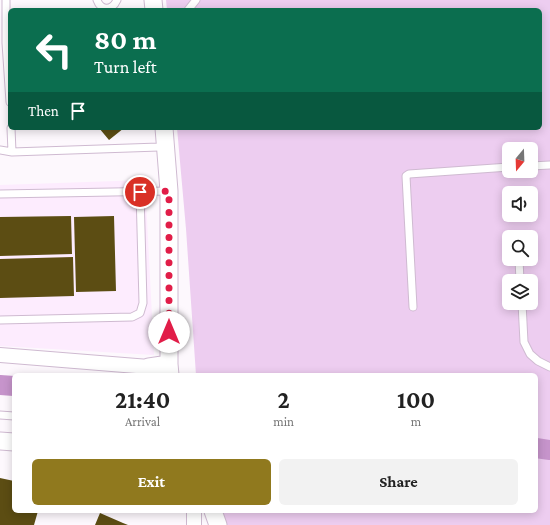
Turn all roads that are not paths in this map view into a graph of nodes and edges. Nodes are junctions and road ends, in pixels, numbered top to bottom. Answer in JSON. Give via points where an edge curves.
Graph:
{"nodes":[{"id":1,"x":6,"y":0,"type":"edge"},
{"id":2,"x":97,"y":0,"type":"edge"},
{"id":3,"x":117,"y":0,"type":"edge"},
{"id":4,"x":196,"y":0,"type":"edge"},
{"id":5,"x":190,"y":8,"type":"edge"},
{"id":6,"x":8,"y":72,"type":"edge"},
{"id":7,"x":11,"y":130,"type":"edge"},
{"id":8,"x":164,"y":130,"type":"edge"},
{"id":9,"x":166,"y":146,"type":"junction"},
{"id":10,"x":0,"y":150,"type":"edge"},
{"id":11,"x":12,"y":152,"type":"junction"},
{"id":12,"x":550,"y":165,"type":"edge"},
{"id":13,"x":538,"y":166,"type":"edge"},
{"id":14,"x":502,"y":168,"type":"edge"},
{"id":15,"x":169,"y":191,"type":"junction"},
{"id":16,"x":140,"y":192,"type":"junction"},
{"id":17,"x":0,"y":194,"type":"edge"},
{"id":18,"x":414,"y":307,"type":"dead end"},
{"id":19,"x":522,"y":310,"type":"edge"},
{"id":20,"x":0,"y":320,"type":"edge"},
{"id":21,"x":0,"y":355,"type":"edge"},
{"id":22,"x":550,"y":367,"type":"edge"},
{"id":23,"x":169,"y":369,"type":"edge"},
{"id":24,"x":147,"y":371,"type":"edge"},
{"id":25,"x":0,"y":415,"type":"edge"},
{"id":26,"x":12,"y":416,"type":"edge"},
{"id":27,"x":0,"y":441,"type":"edge"},
{"id":28,"x":12,"y":442,"type":"edge"},
{"id":29,"x":194,"y":513,"type":"edge"},
{"id":30,"x":214,"y":513,"type":"edge"},
{"id":31,"x":194,"y":525,"type":"edge"},
{"id":32,"x":218,"y":525,"type":"edge"}],
"edges":[{"from":1,"to":6,"type":"lane"},
{"from":2,"to":3,"type":"lane","via":[[101,7],[107,8],[113,6]]},
{"from":4,"to":5,"type":"lane"},
{"from":7,"to":11,"type":"lane"},
{"from":8,"to":9,"type":"street"},
{"from":9,"to":11,"type":"lane"},
{"from":9,"to":15,"type":"street"},
{"from":10,"to":11,"type":"lane"},
{"from":12,"to":13,"type":"lane"},
{"from":14,"to":18,"type":"lane","via":[[406,176]]},
{"from":15,"to":16,"type":"lane"},
{"from":15,"to":23,"type":"street"},
{"from":16,"to":17,"type":"lane"},
{"from":16,"to":20,"type":"lane","via":[[143,303],[140,313],[132,317]]},
{"from":19,"to":22,"type":"lane","via":[[524,342],[530,354]]},
{"from":21,"to":24,"type":"street"},
{"from":23,"to":24,"type":"street"},
{"from":25,"to":26,"type":"lane"},
{"from":27,"to":28,"type":"street"},
{"from":29,"to":31,"type":"street"},
{"from":30,"to":32,"type":"street"}]}
